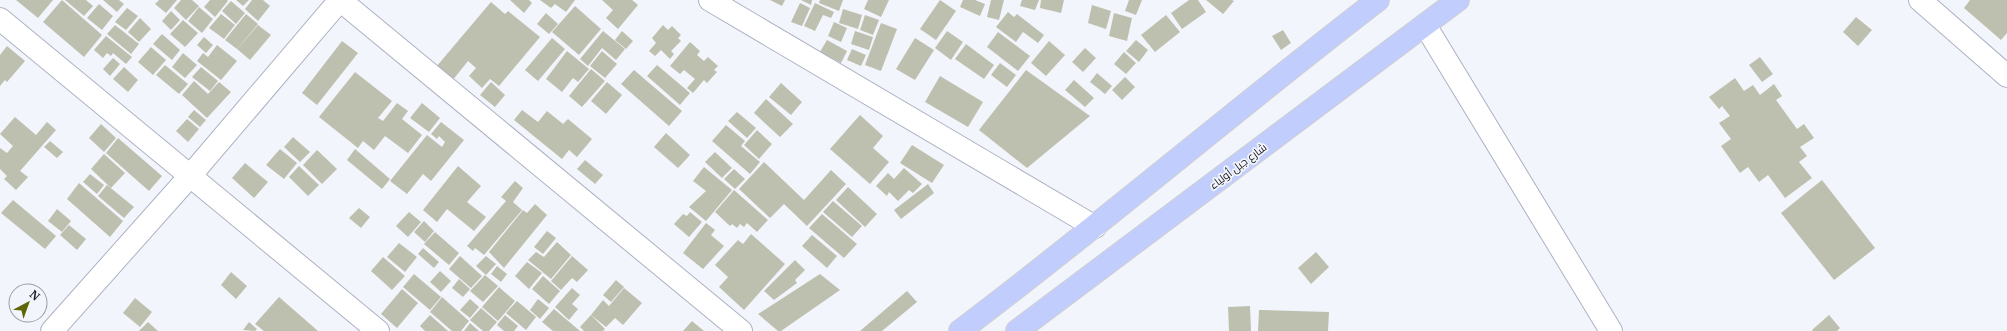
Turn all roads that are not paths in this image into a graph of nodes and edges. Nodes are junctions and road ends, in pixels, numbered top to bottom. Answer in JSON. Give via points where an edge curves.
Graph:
{"nodes":[{"id":1,"x":340,"y":0,"type":"edge"},
{"id":2,"x":710,"y":0,"type":"edge"},
{"id":3,"x":1378,"y":0,"type":"edge"},
{"id":4,"x":1458,"y":0,"type":"edge"},
{"id":5,"x":1920,"y":0,"type":"edge"},
{"id":6,"x":0,"y":19,"type":"edge"},
{"id":7,"x":1425,"y":25,"type":"junction"},
{"id":8,"x":2007,"y":76,"type":"edge"},
{"id":9,"x":190,"y":176,"type":"junction"},
{"id":10,"x":1095,"y":227,"type":"junction"},
{"id":11,"x":52,"y":331,"type":"edge"},
{"id":12,"x":378,"y":331,"type":"edge"},
{"id":13,"x":742,"y":331,"type":"edge"},
{"id":14,"x":960,"y":331,"type":"edge"},
{"id":15,"x":1017,"y":331,"type":"edge"},
{"id":16,"x":1611,"y":331,"type":"edge"}],
"edges":[{"from":1,"to":9,"type":"street"},
{"from":1,"to":13,"type":"street"},
{"from":2,"to":10,"type":"street"},
{"from":3,"to":10,"type":"main road"},
{"from":4,"to":7,"type":"main road","name":"شارع جبل أولياء"},
{"from":5,"to":8,"type":"street"},
{"from":6,"to":9,"type":"street"},
{"from":7,"to":15,"type":"main road","name":"شارع جبل أولياء"},
{"from":7,"to":16,"type":"street"},
{"from":9,"to":11,"type":"street"},
{"from":9,"to":12,"type":"street"},
{"from":10,"to":14,"type":"main road"}]}
